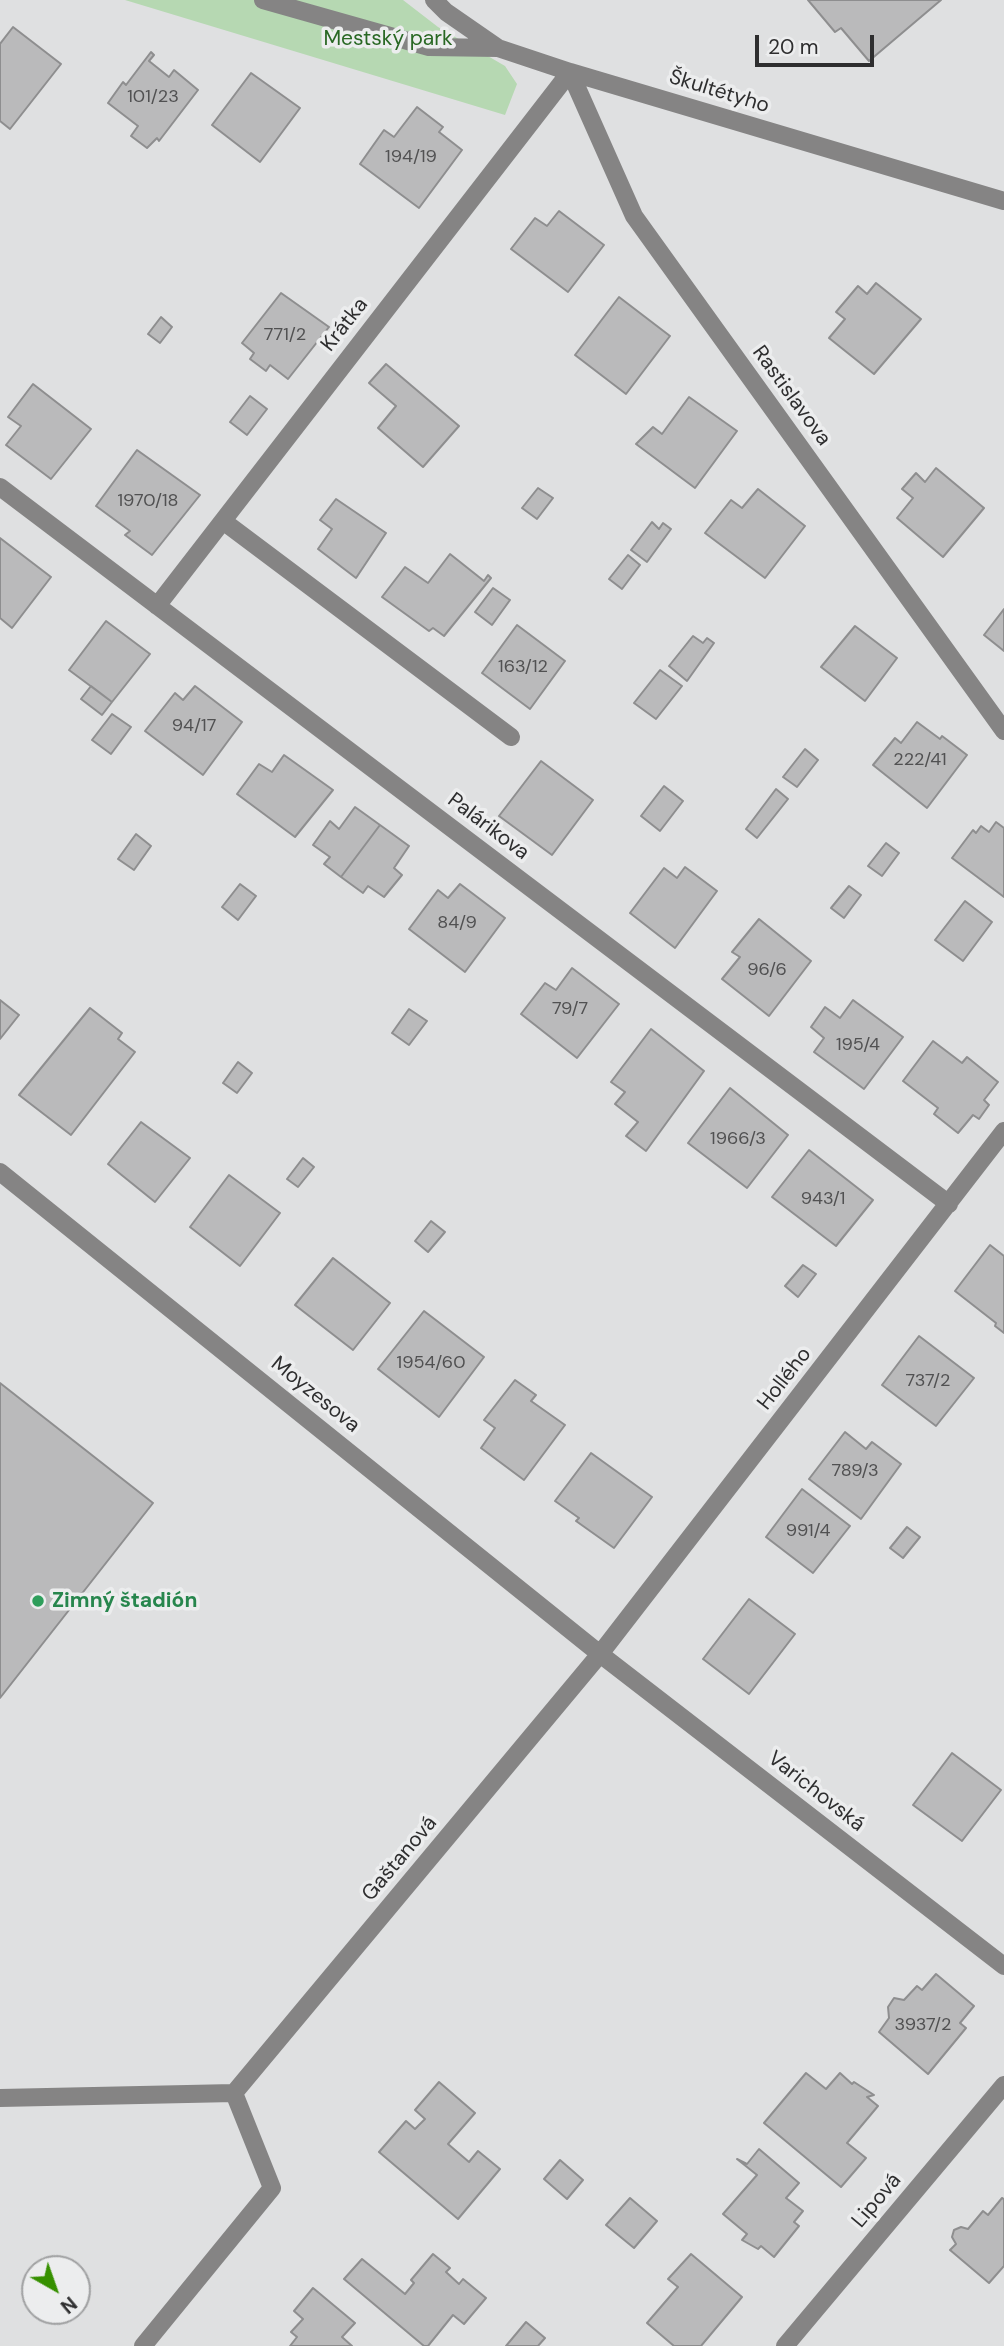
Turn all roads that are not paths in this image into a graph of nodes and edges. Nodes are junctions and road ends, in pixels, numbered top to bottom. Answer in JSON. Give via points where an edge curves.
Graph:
{"nodes":[{"id":1,"x":263,"y":0,"type":"edge"},
{"id":2,"x":434,"y":0,"type":"edge"},
{"id":3,"x":498,"y":48,"type":"junction"},
{"id":4,"x":570,"y":72,"type":"junction"},
{"id":5,"x":1004,"y":201,"type":"edge"},
{"id":6,"x":0,"y":487,"type":"edge"},
{"id":7,"x":223,"y":521,"type":"junction"},
{"id":8,"x":156,"y":606,"type":"junction"},
{"id":9,"x":1004,"y":731,"type":"edge"},
{"id":10,"x":511,"y":737,"type":"dead end"},
{"id":11,"x":1004,"y":1131,"type":"edge"},
{"id":12,"x":0,"y":1172,"type":"edge"},
{"id":13,"x":949,"y":1204,"type":"junction"},
{"id":14,"x":600,"y":1654,"type":"junction"},
{"id":15,"x":1004,"y":1966,"type":"edge"},
{"id":16,"x":1004,"y":2085,"type":"edge"},
{"id":17,"x":234,"y":2093,"type":"junction"},
{"id":18,"x":0,"y":2098,"type":"edge"},
{"id":19,"x":143,"y":2346,"type":"edge"},
{"id":20,"x":785,"y":2346,"type":"edge"}],
"edges":[{"from":1,"to":3,"type":"street","via":[[429,47]]},
{"from":2,"to":3,"type":"street","name":"Škultétyho"},
{"from":3,"to":4,"type":"street","name":"Škultétyho"},
{"from":4,"to":5,"type":"street","name":"Škultétyho"},
{"from":4,"to":7,"type":"street","name":"Krátka"},
{"from":4,"to":9,"type":"street","name":"Rastislavova","via":[[634,216]]},
{"from":6,"to":8,"type":"street","name":"Palárikova"},
{"from":7,"to":8,"type":"street","name":"Krátka"},
{"from":7,"to":10,"type":"street"},
{"from":8,"to":13,"type":"street","name":"Palárikova"},
{"from":11,"to":13,"type":"street","name":"Hollého"},
{"from":12,"to":14,"type":"street","name":"Moyzesova"},
{"from":13,"to":14,"type":"street","name":"Hollého"},
{"from":14,"to":15,"type":"street","name":"Varichovská"},
{"from":14,"to":17,"type":"street","name":"Gaštanová"},
{"from":16,"to":20,"type":"street","name":"Lipová"},
{"from":17,"to":18,"type":"street"},
{"from":17,"to":19,"type":"street","via":[[272,2188]]}]}
